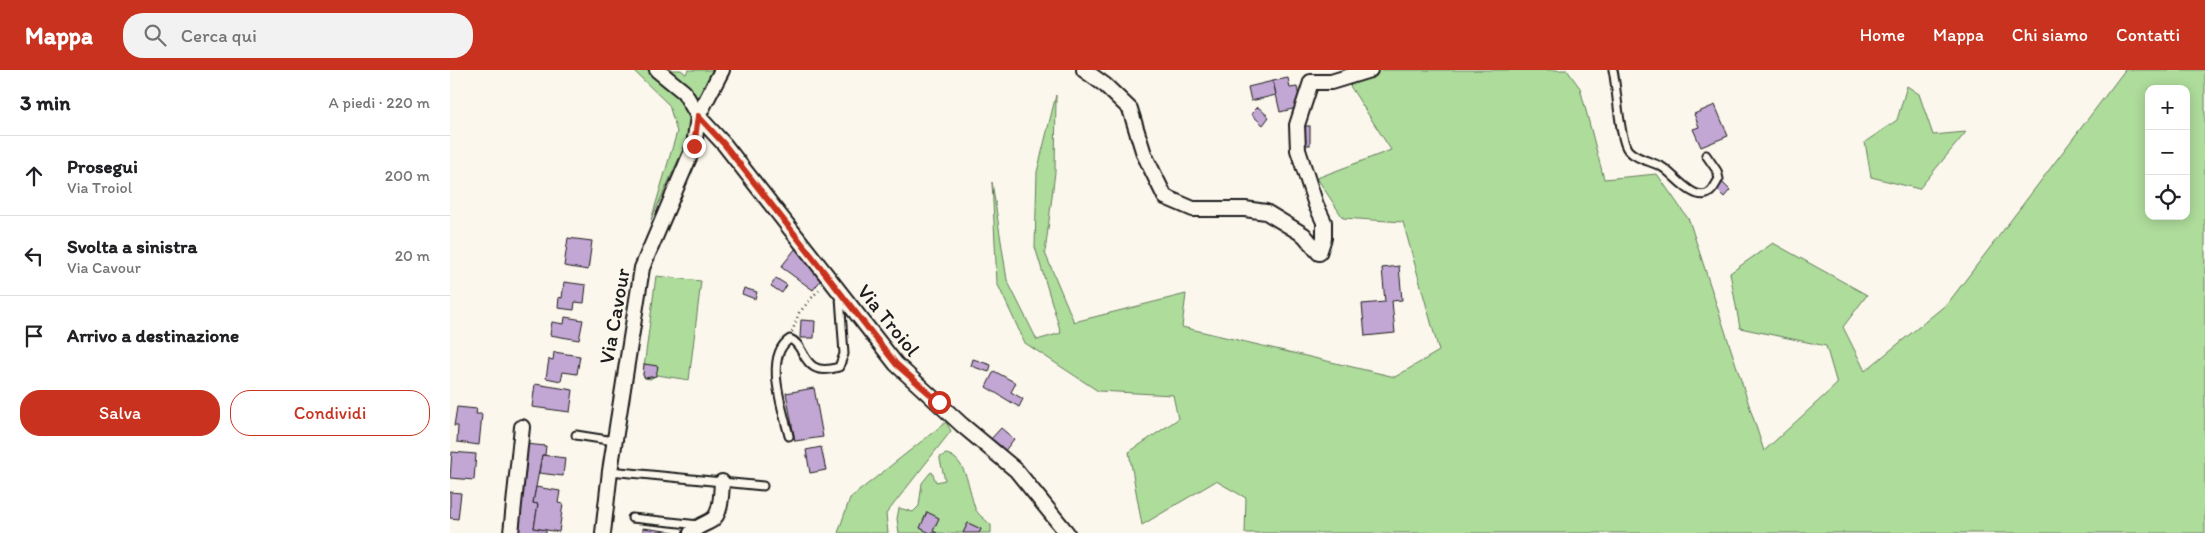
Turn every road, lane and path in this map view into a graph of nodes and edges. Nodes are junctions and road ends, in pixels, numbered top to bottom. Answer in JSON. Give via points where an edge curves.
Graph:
{"nodes":[{"id":1,"x":657,"y":70,"type":"edge"},
{"id":2,"x":722,"y":70,"type":"edge"},
{"id":3,"x":1084,"y":70,"type":"edge"},
{"id":4,"x":1370,"y":70,"type":"edge"},
{"id":5,"x":1613,"y":70,"type":"edge"},
{"id":6,"x":698,"y":116,"type":"junction"},
{"id":7,"x":1706,"y":155,"type":"dead end"},
{"id":8,"x":829,"y":278,"type":"junction"},
{"id":9,"x":839,"y":291,"type":"junction"},
{"id":10,"x":790,"y":339,"type":"junction"},
{"id":11,"x":522,"y":428,"type":"dead end"},
{"id":12,"x":576,"y":435,"type":"dead end"},
{"id":13,"x":789,"y":436,"type":"dead end"},
{"id":14,"x":614,"y":441,"type":"junction"},
{"id":15,"x":610,"y":471,"type":"junction"},
{"id":16,"x":722,"y":482,"type":"junction"},
{"id":17,"x":763,"y":486,"type":"dead end"},
{"id":18,"x":632,"y":518,"type":"dead end"},
{"id":19,"x":695,"y":529,"type":"edge"},
{"id":20,"x":511,"y":533,"type":"edge"},
{"id":21,"x":603,"y":533,"type":"edge"},
{"id":22,"x":1067,"y":533,"type":"edge"}],
"edges":[{"from":1,"to":6,"type":"street","name":"Via Troiol","via":[[684,92]]},
{"from":2,"to":6,"type":"street","name":"Via Cavour"},
{"from":3,"to":4,"type":"street","via":[[1130,109],[1144,154],[1166,197],[1192,210],[1266,212],[1304,235],[1319,253],[1324,238],[1324,222],[1298,150],[1297,125],[1311,82],[1331,82]]},
{"from":5,"to":7,"type":"lane","via":[[1628,150],[1646,162],[1662,166],[1690,192],[1704,195],[1719,179],[1717,170]]},
{"from":6,"to":8,"type":"street","name":"Via Troiol","via":[[724,144]]},
{"from":6,"to":14,"type":"street","name":"Via Cavour","via":[[694,146],[642,268]]},
{"from":8,"to":9,"type":"street","name":"Via Troiol"},
{"from":8,"to":10,"type":"path","via":[[799,313]]},
{"from":9,"to":10,"type":"lane","via":[[844,342],[839,366],[822,370],[805,359]]},
{"from":9,"to":22,"type":"street","name":"Via Troiol","via":[[896,364],[1016,470]]},
{"from":10,"to":13,"type":"lane","via":[[778,354],[775,366]]},
{"from":11,"to":20,"type":"street"},
{"from":12,"to":14,"type":"lane"},
{"from":14,"to":15,"type":"street","name":"Via Cavour"},
{"from":15,"to":16,"type":"lane"},
{"from":15,"to":21,"type":"street","name":"Via Cavour"},
{"from":16,"to":17,"type":"lane"},
{"from":16,"to":19,"type":"street","via":[[718,512],[713,520]]},
{"from":18,"to":19,"type":"lane"}]}
